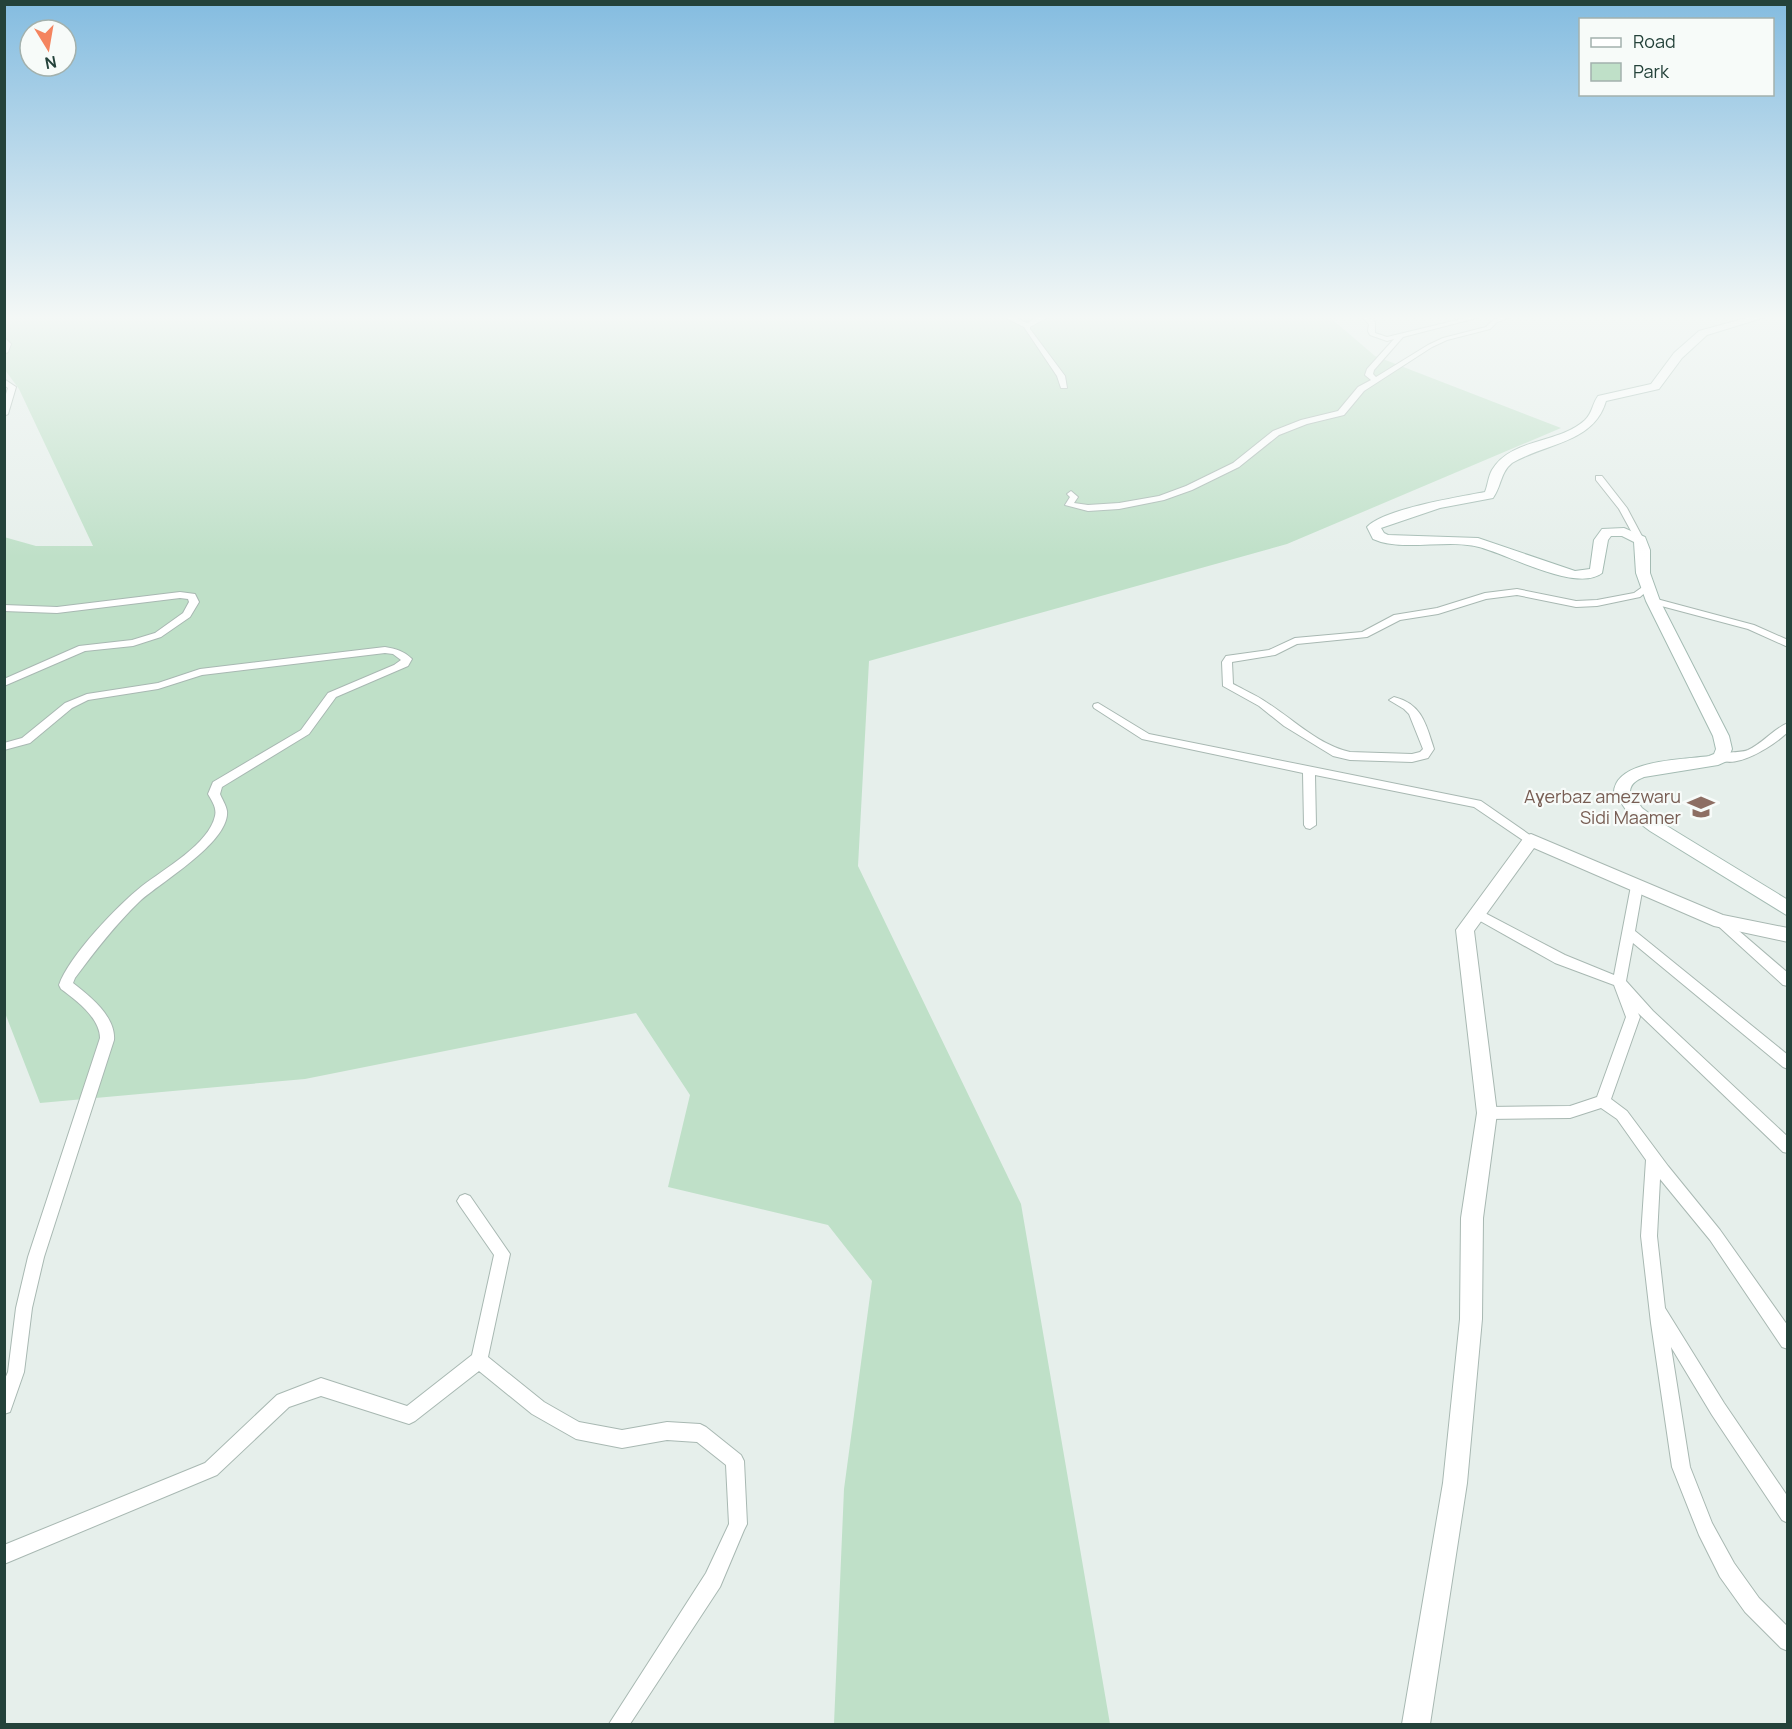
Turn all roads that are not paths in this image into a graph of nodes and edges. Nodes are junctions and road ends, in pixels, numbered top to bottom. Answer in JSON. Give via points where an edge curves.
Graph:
{"nodes":[{"id":1,"x":9,"y":396,"type":"edge"},
{"id":2,"x":1354,"y":396,"type":"edge"},
{"id":3,"x":1613,"y":396,"type":"edge"},
{"id":4,"x":4,"y":414,"type":"edge"},
{"id":5,"x":1599,"y":478,"type":"dead end"},
{"id":6,"x":1071,"y":494,"type":"dead end"},
{"id":7,"x":1640,"y":540,"type":"junction"},
{"id":8,"x":1648,"y":586,"type":"junction"},
{"id":9,"x":1653,"y":601,"type":"junction"},
{"id":10,"x":4,"y":608,"type":"edge"},
{"id":11,"x":1788,"y":644,"type":"edge"},
{"id":12,"x":4,"y":683,"type":"edge"},
{"id":13,"x":1394,"y":700,"type":"dead end"},
{"id":14,"x":1098,"y":706,"type":"dead end"},
{"id":15,"x":1788,"y":726,"type":"edge"},
{"id":16,"x":4,"y":747,"type":"edge"},
{"id":17,"x":1722,"y":757,"type":"junction"},
{"id":18,"x":1309,"y":771,"type":"junction"},
{"id":19,"x":1310,"y":825,"type":"dead end"},
{"id":20,"x":1531,"y":840,"type":"junction"},
{"id":21,"x":1637,"y":886,"type":"junction"},
{"id":22,"x":1788,"y":909,"type":"edge"},
{"id":23,"x":1477,"y":914,"type":"junction"},
{"id":24,"x":1720,"y":921,"type":"junction"},
{"id":25,"x":1629,"y":933,"type":"junction"},
{"id":26,"x":1788,"y":935,"type":"edge"},
{"id":27,"x":1788,"y":981,"type":"edge"},
{"id":28,"x":1619,"y":982,"type":"junction"},
{"id":29,"x":1788,"y":1063,"type":"edge"},
{"id":30,"x":1603,"y":1101,"type":"junction"},
{"id":31,"x":1486,"y":1113,"type":"junction"},
{"id":32,"x":1788,"y":1147,"type":"edge"},
{"id":33,"x":1654,"y":1157,"type":"junction"},
{"id":34,"x":465,"y":1200,"type":"dead end"},
{"id":35,"x":1658,"y":1310,"type":"junction"},
{"id":36,"x":1788,"y":1341,"type":"edge"},
{"id":37,"x":478,"y":1360,"type":"junction"},
{"id":38,"x":4,"y":1406,"type":"edge"},
{"id":39,"x":1788,"y":1514,"type":"edge"},
{"id":40,"x":4,"y":1555,"type":"edge"},
{"id":41,"x":1788,"y":1641,"type":"edge"},
{"id":42,"x":619,"y":1725,"type":"edge"},
{"id":43,"x":1416,"y":1725,"type":"edge"}],
"edges":[{"from":1,"to":4,"type":"street"},
{"from":2,"to":6,"type":"street","via":[[1341,413],[1276,433],[1236,465],[1181,492],[1088,508],[1069,505],[1074,497]]},
{"from":3,"to":7,"type":"main road","via":[[1599,401],[1596,416],[1587,423],[1555,442],[1509,459],[1496,470],[1489,495],[1438,505],[1374,527],[1378,536],[1386,539],[1478,542],[1583,576],[1597,570],[1601,540],[1607,532],[1624,532]]},
{"from":5,"to":7,"type":"street","via":[[1623,508]]},
{"from":7,"to":8,"type":"main road"},
{"from":8,"to":9,"type":"main road"},
{"from":8,"to":13,"type":"street","via":[[1637,596],[1597,603],[1576,604],[1517,592],[1485,596],[1438,611],[1397,617],[1364,635],[1295,641],[1271,653],[1230,658],[1227,662],[1228,686],[1344,755],[1424,755],[1429,749],[1416,717],[1408,705]]},
{"from":9,"to":11,"type":"street","via":[[1751,627]]},
{"from":9,"to":17,"type":"main road","via":[[1721,736]]},
{"from":10,"to":12,"type":"street","via":[[57,610],[180,595],[192,596],[194,602],[187,615],[159,635],[133,643],[83,648]]},
{"from":14,"to":18,"type":"street","via":[[1146,737]]},
{"from":15,"to":17,"type":"street","via":[[1750,754]]},
{"from":16,"to":38,"type":"street","via":[[17,745],[38,733],[78,700],[147,688],[200,672],[384,650],[407,659],[398,667],[332,695],[304,732],[217,785],[214,794],[222,808],[215,830],[137,897],[69,976],[66,985],[88,1005],[108,1035],[36,1257],[24,1308],[16,1372]]},
{"from":17,"to":22,"type":"main road","via":[[1646,770],[1624,782],[1622,792],[1636,812],[1656,827]]},
{"from":18,"to":19,"type":"street"},
{"from":18,"to":20,"type":"street","via":[[1477,804]]},
{"from":20,"to":21,"type":"street"},
{"from":20,"to":23,"type":"street"},
{"from":21,"to":24,"type":"street"},
{"from":21,"to":25,"type":"street"},
{"from":23,"to":28,"type":"street","via":[[1560,959]]},
{"from":23,"to":31,"type":"street","via":[[1465,930]]},
{"from":24,"to":26,"type":"street"},
{"from":24,"to":27,"type":"street"},
{"from":25,"to":28,"type":"street"},
{"from":25,"to":29,"type":"street"},
{"from":28,"to":30,"type":"street","via":[[1633,1017]]},
{"from":28,"to":32,"type":"street","via":[[1647,1015]]},
{"from":30,"to":31,"type":"street","via":[[1570,1112]]},
{"from":30,"to":33,"type":"street","via":[[1622,1115]]},
{"from":31,"to":43,"type":"street","via":[[1472,1218],[1471,1318],[1455,1483]]},
{"from":33,"to":35,"type":"street","via":[[1649,1236]]},
{"from":33,"to":36,"type":"street","via":[[1715,1235]]},
{"from":34,"to":37,"type":"street","via":[[502,1254]]},
{"from":35,"to":39,"type":"street"},
{"from":35,"to":41,"type":"street","via":[[1681,1467],[1705,1529],[1752,1605]]},
{"from":37,"to":40,"type":"street","via":[[409,1415],[321,1387],[283,1401],[212,1469]]},
{"from":37,"to":42,"type":"street","via":[[538,1408],[576,1430],[622,1439],[667,1431],[699,1433],[735,1461],[738,1524],[713,1580]]}]}
